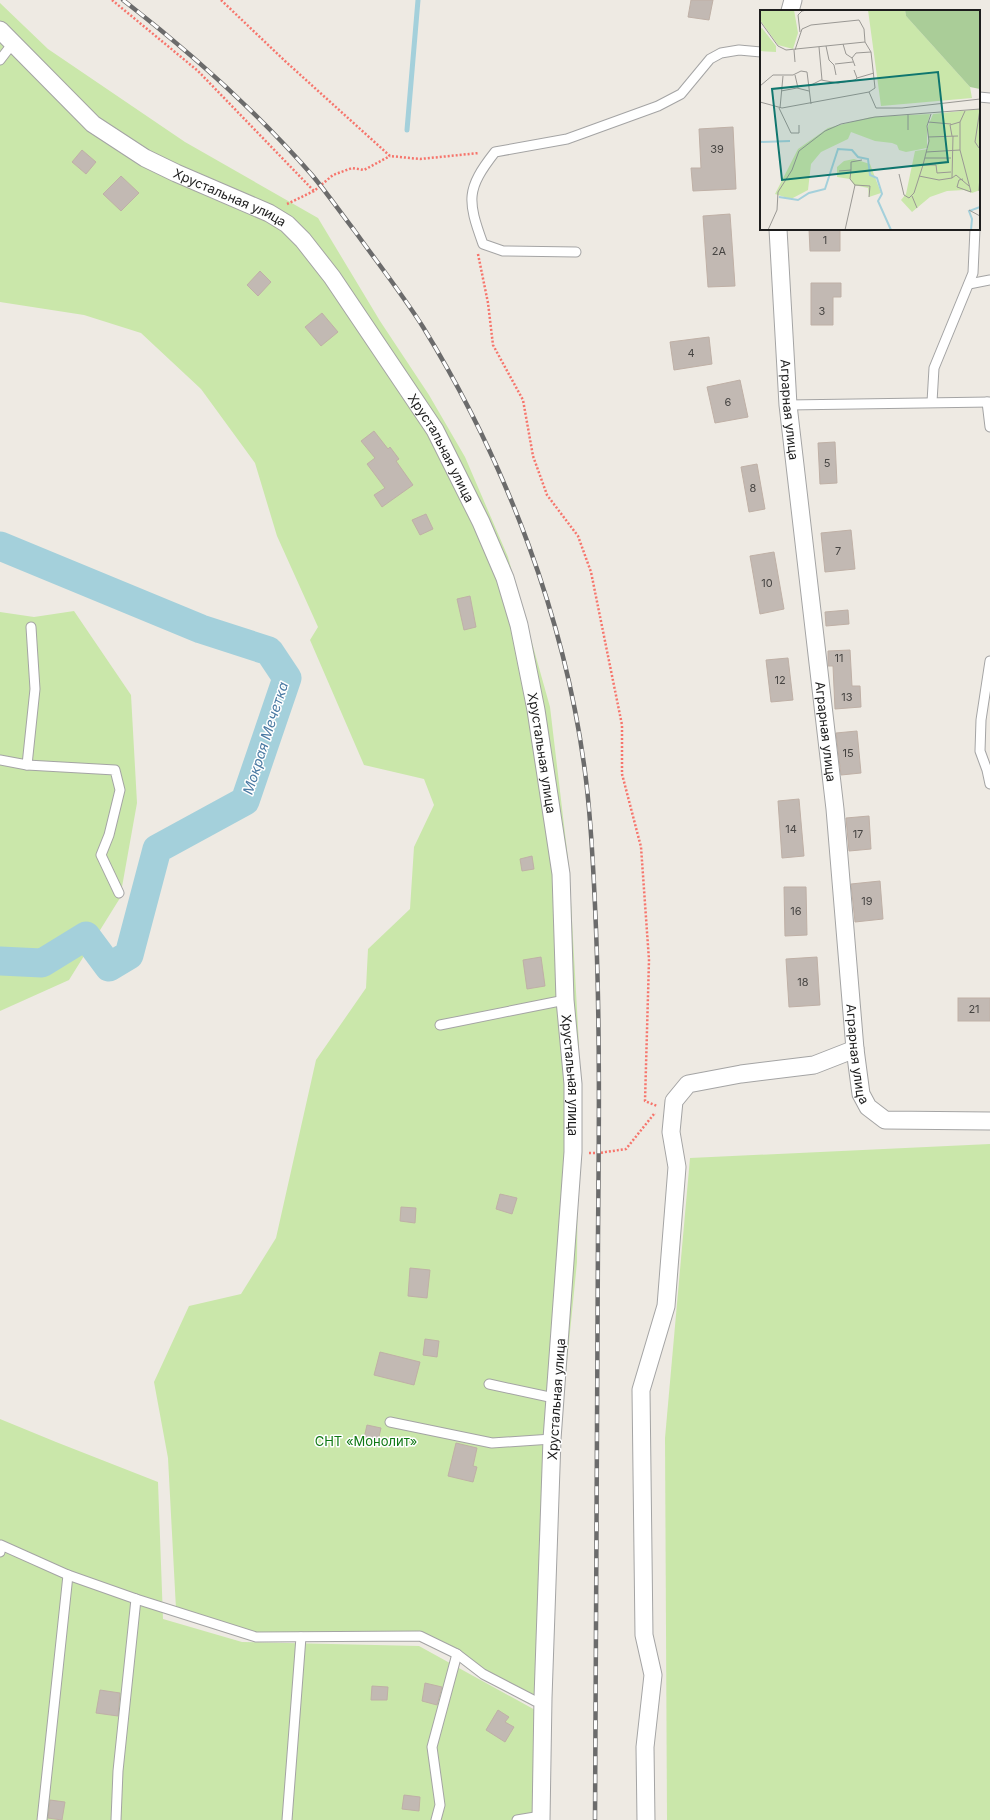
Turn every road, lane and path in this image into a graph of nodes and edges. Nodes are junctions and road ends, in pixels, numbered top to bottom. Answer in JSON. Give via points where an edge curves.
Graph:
{"nodes":[{"id":1,"x":112,"y":0,"type":"edge"},
{"id":2,"x":221,"y":0,"type":"edge"},
{"id":3,"x":793,"y":0,"type":"edge"},
{"id":4,"x":790,"y":10,"type":"edge"},
{"id":5,"x":0,"y":30,"type":"edge"},
{"id":6,"x":13,"y":43,"type":"junction"},
{"id":7,"x":760,"y":52,"type":"edge"},
{"id":8,"x":0,"y":60,"type":"edge"},
{"id":9,"x":980,"y":97,"type":"edge"},
{"id":10,"x":990,"y":98,"type":"edge"},
{"id":11,"x":495,"y":152,"type":"junction"},
{"id":12,"x":390,"y":156,"type":"junction"},
{"id":13,"x":314,"y":191,"type":"junction"},
{"id":14,"x":269,"y":213,"type":"junction"},
{"id":15,"x":778,"y":230,"type":"edge"},
{"id":16,"x":975,"y":230,"type":"edge"},
{"id":17,"x":477,"y":249,"type":"dead end"},
{"id":18,"x":576,"y":252,"type":"dead end"},
{"id":19,"x":990,"y":280,"type":"edge"},
{"id":20,"x":969,"y":284,"type":"junction"},
{"id":21,"x":932,"y":402,"type":"junction"},
{"id":22,"x":988,"y":402,"type":"edge"},
{"id":23,"x":788,"y":405,"type":"junction"},
{"id":24,"x":990,"y":427,"type":"edge"},
{"id":25,"x":31,"y":627,"type":"dead end"},
{"id":26,"x":990,"y":661,"type":"edge"},
{"id":27,"x":0,"y":760,"type":"edge"},
{"id":28,"x":27,"y":765,"type":"junction"},
{"id":29,"x":990,"y":784,"type":"edge"},
{"id":30,"x":119,"y":893,"type":"dead end"},
{"id":31,"x":565,"y":1000,"type":"junction"},
{"id":32,"x":440,"y":1025,"type":"dead end"},
{"id":33,"x":855,"y":1049,"type":"junction"},
{"id":34,"x":673,"y":1113,"type":"junction"},
{"id":35,"x":990,"y":1121,"type":"edge"},
{"id":36,"x":572,"y":1152,"type":"junction"},
{"id":37,"x":489,"y":1384,"type":"dead end"},
{"id":38,"x":554,"y":1398,"type":"junction"},
{"id":39,"x":390,"y":1422,"type":"dead end"},
{"id":40,"x":552,"y":1439,"type":"junction"},
{"id":41,"x":0,"y":1548,"type":"edge"},
{"id":42,"x":68,"y":1575,"type":"junction"},
{"id":43,"x":136,"y":1599,"type":"junction"},
{"id":44,"x":301,"y":1637,"type":"junction"},
{"id":45,"x":457,"y":1654,"type":"junction"},
{"id":46,"x":543,"y":1698,"type":"junction"},
{"id":47,"x":541,"y":1818,"type":"edge"},
{"id":48,"x":42,"y":1820,"type":"edge"},
{"id":49,"x":116,"y":1820,"type":"edge"},
{"id":50,"x":287,"y":1820,"type":"edge"},
{"id":51,"x":436,"y":1820,"type":"edge"},
{"id":52,"x":517,"y":1820,"type":"edge"},
{"id":53,"x":646,"y":1820,"type":"edge"}],
"edges":[{"from":1,"to":13,"type":"path","via":[[198,71]]},
{"from":2,"to":12,"type":"path"},
{"from":3,"to":4,"type":"street"},
{"from":5,"to":6,"type":"street","name":"Хрустальная улица"},
{"from":6,"to":8,"type":"lane"},
{"from":6,"to":14,"type":"street","name":"Хрустальная улица","via":[[93,124],[176,174]]},
{"from":7,"to":11,"type":"lane","via":[[738,50],[720,53],[710,59],[681,94],[658,106],[567,139]]},
{"from":9,"to":10,"type":"lane"},
{"from":11,"to":12,"type":"path","via":[[420,159]]},
{"from":11,"to":18,"type":"lane","via":[[481,170],[471,194],[474,218],[483,244],[503,251]]},
{"from":12,"to":13,"type":"path","via":[[364,170],[352,168],[333,175]]},
{"from":13,"to":14,"type":"path"},
{"from":14,"to":31,"type":"street","name":"Хрустальная улица","via":[[287,224],[303,240],[332,277],[435,430],[481,522],[505,578],[519,625],[536,710],[561,874]]},
{"from":15,"to":23,"type":"street","name":"Аграрная улица"},
{"from":16,"to":20,"type":"lane","via":[[973,273]]},
{"from":17,"to":34,"type":"path","via":[[493,345],[523,400],[533,456],[547,495],[578,536],[591,572],[622,725],[622,774],[641,847],[649,960],[645,1101]]},
{"from":19,"to":20,"type":"lane"},
{"from":20,"to":21,"type":"lane","via":[[934,368]]},
{"from":21,"to":22,"type":"lane"},
{"from":21,"to":23,"type":"lane"},
{"from":22,"to":24,"type":"lane"},
{"from":23,"to":33,"type":"street","name":"Аграрная улица","via":[[835,809]]},
{"from":25,"to":28,"type":"lane","via":[[35,689]]},
{"from":26,"to":29,"type":"lane","via":[[981,720],[980,751]]},
{"from":27,"to":28,"type":"lane"},
{"from":28,"to":30,"type":"lane","via":[[115,770],[120,790],[110,835],[101,855]]},
{"from":31,"to":32,"type":"lane"},
{"from":31,"to":36,"type":"street","name":"Хрустальная улица","via":[[573,1084]]},
{"from":33,"to":34,"type":"street","via":[[814,1065],[688,1084],[674,1101]]},
{"from":33,"to":35,"type":"street","name":"Аграрная улица","via":[[861,1094],[868,1107],[885,1120]]},
{"from":34,"to":36,"type":"path","via":[[654,1114],[626,1150],[599,1154]]},
{"from":34,"to":53,"type":"street","via":[[671,1132],[677,1167],[666,1306],[641,1390],[644,1635],[653,1675],[645,1747]]},
{"from":36,"to":38,"type":"street","name":"Хрустальная улица"},
{"from":37,"to":38,"type":"lane"},
{"from":38,"to":40,"type":"street","name":"Хрустальная улица"},
{"from":39,"to":40,"type":"lane","via":[[492,1443]]},
{"from":40,"to":46,"type":"street","name":"Хрустальная улица"},
{"from":41,"to":42,"type":"lane"},
{"from":42,"to":43,"type":"lane"},
{"from":42,"to":48,"type":"lane"},
{"from":43,"to":44,"type":"lane","via":[[256,1637]]},
{"from":43,"to":49,"type":"lane","via":[[118,1772]]},
{"from":44,"to":45,"type":"lane","via":[[420,1636]]},
{"from":44,"to":50,"type":"lane"},
{"from":45,"to":46,"type":"lane","via":[[483,1674],[529,1698],[535,1701]]},
{"from":45,"to":51,"type":"lane","via":[[432,1747],[440,1805]]},
{"from":46,"to":47,"type":"street","name":"Хрустальная улица"},
{"from":47,"to":52,"type":"lane"}]}
